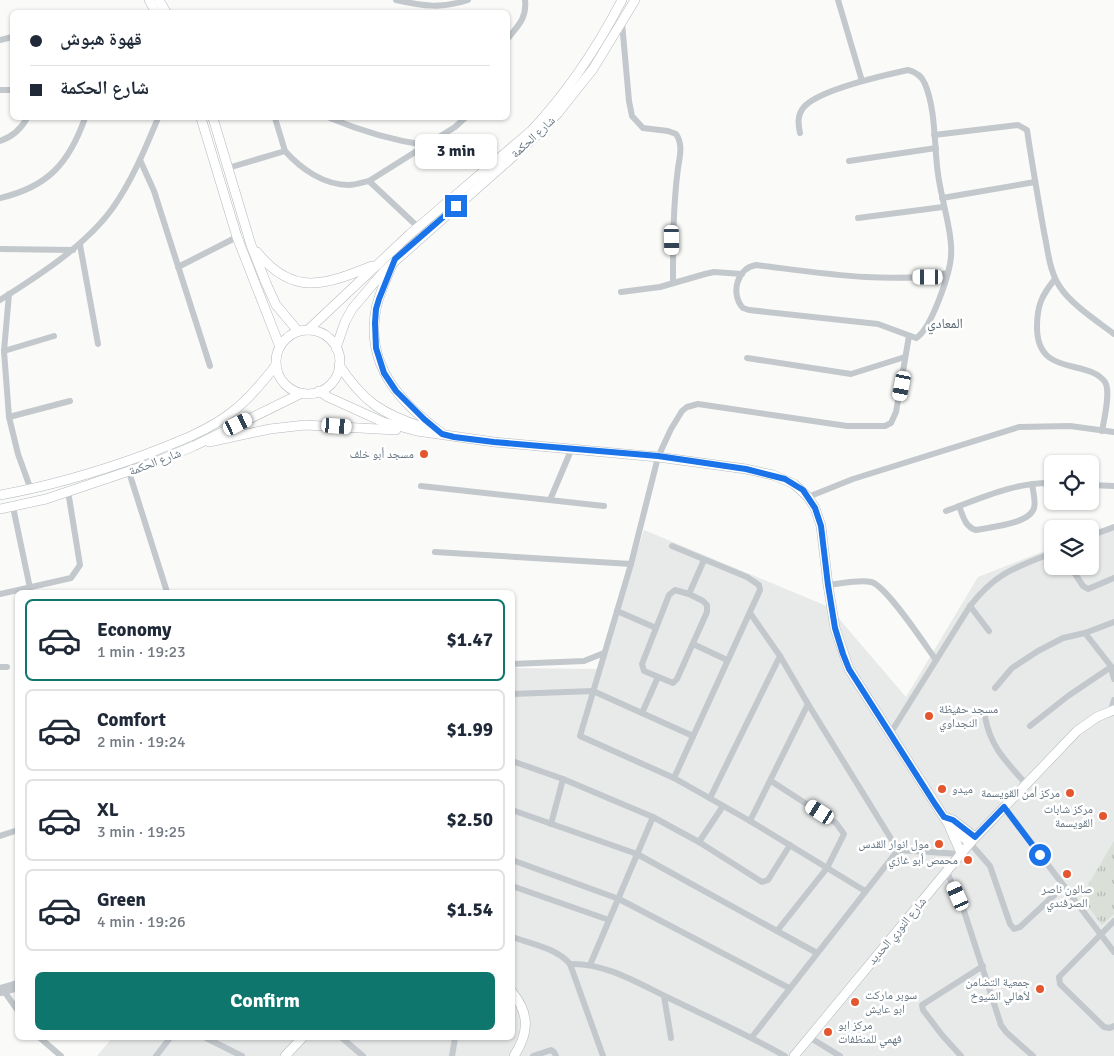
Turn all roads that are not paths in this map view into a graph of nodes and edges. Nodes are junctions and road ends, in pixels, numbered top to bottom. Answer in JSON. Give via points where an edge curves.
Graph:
{"nodes":[{"id":1,"x":396,"y":0,"type":"edge"},
{"id":2,"x":468,"y":0,"type":"edge"},
{"id":3,"x":525,"y":0,"type":"edge"},
{"id":4,"x":622,"y":0,"type":"edge"},
{"id":5,"x":635,"y":0,"type":"edge"},
{"id":6,"x":838,"y":0,"type":"edge"},
{"id":7,"x":622,"y":23,"type":"junction"},
{"id":8,"x":510,"y":36,"type":"edge"},
{"id":9,"x":862,"y":81,"type":"junction"},
{"id":10,"x":26,"y":120,"type":"edge"},
{"id":11,"x":84,"y":120,"type":"edge"},
{"id":12,"x":157,"y":120,"type":"edge"},
{"id":13,"x":201,"y":120,"type":"edge"},
{"id":14,"x":214,"y":120,"type":"edge"},
{"id":15,"x":277,"y":120,"type":"edge"},
{"id":16,"x":335,"y":120,"type":"edge"},
{"id":17,"x":462,"y":120,"type":"edge"},
{"id":18,"x":800,"y":133,"type":"dead end"},
{"id":19,"x":934,"y":135,"type":"junction"},
{"id":20,"x":0,"y":141,"type":"edge"},
{"id":21,"x":425,"y":145,"type":"junction"},
{"id":22,"x":936,"y":148,"type":"junction"},
{"id":23,"x":286,"y":151,"type":"junction"},
{"id":24,"x":140,"y":160,"type":"junction"},
{"id":25,"x":849,"y":161,"type":"dead end"},
{"id":26,"x":228,"y":168,"type":"junction"},
{"id":27,"x":369,"y":181,"type":"junction"},
{"id":28,"x":1035,"y":182,"type":"junction"},
{"id":29,"x":0,"y":198,"type":"edge"},
{"id":30,"x":942,"y":198,"type":"junction"},
{"id":31,"x":943,"y":207,"type":"junction"},
{"id":32,"x":858,"y":218,"type":"dead end"},
{"id":33,"x":418,"y":227,"type":"junction"},
{"id":34,"x":237,"y":237,"type":"junction"},
{"id":35,"x":80,"y":245,"type":"junction"},
{"id":36,"x":251,"y":245,"type":"junction"},
{"id":37,"x":0,"y":249,"type":"edge"},
{"id":38,"x":72,"y":250,"type":"junction"},
{"id":39,"x":395,"y":259,"type":"junction"},
{"id":40,"x":377,"y":264,"type":"junction"},
{"id":41,"x":178,"y":267,"type":"junction"},
{"id":42,"x":948,"y":273,"type":"junction"},
{"id":43,"x":742,"y":274,"type":"junction"},
{"id":44,"x":1056,"y":279,"type":"junction"},
{"id":45,"x":673,"y":284,"type":"junction"},
{"id":46,"x":622,"y":292,"type":"dead end"},
{"id":47,"x":9,"y":294,"type":"junction"},
{"id":48,"x":0,"y":300,"type":"edge"},
{"id":49,"x":308,"y":330,"type":"junction"},
{"id":50,"x":298,"y":331,"type":"junction"},
{"id":51,"x":1114,"y":334,"type":"edge"},
{"id":52,"x":54,"y":336,"type":"dead end"},
{"id":53,"x":909,"y":336,"type":"junction"},
{"id":54,"x":98,"y":344,"type":"dead end"},
{"id":55,"x":280,"y":347,"type":"junction"},
{"id":56,"x":336,"y":348,"type":"junction"},
{"id":57,"x":4,"y":351,"type":"junction"},
{"id":58,"x":905,"y":357,"type":"junction"},
{"id":59,"x":747,"y":358,"type":"dead end"},
{"id":60,"x":276,"y":365,"type":"junction"},
{"id":61,"x":339,"y":365,"type":"junction"},
{"id":62,"x":210,"y":366,"type":"dead end"},
{"id":63,"x":320,"y":391,"type":"junction"},
{"id":64,"x":302,"y":393,"type":"junction"},
{"id":65,"x":70,"y":401,"type":"dead end"},
{"id":66,"x":9,"y":417,"type":"junction"},
{"id":67,"x":417,"y":431,"type":"junction"},
{"id":68,"x":1102,"y":431,"type":"junction"},
{"id":69,"x":1114,"y":432,"type":"edge"},
{"id":70,"x":442,"y":434,"type":"junction"},
{"id":71,"x":454,"y":437,"type":"junction"},
{"id":72,"x":194,"y":446,"type":"junction"},
{"id":73,"x":572,"y":448,"type":"junction"},
{"id":74,"x":658,"y":456,"type":"junction"},
{"id":75,"x":129,"y":472,"type":"junction"},
{"id":76,"x":1032,"y":484,"type":"junction"},
{"id":77,"x":1044,"y":484,"type":"edge"},
{"id":78,"x":1099,"y":485,"type":"edge"},
{"id":79,"x":421,"y":486,"type":"dead end"},
{"id":80,"x":1114,"y":486,"type":"edge"},
{"id":81,"x":31,"y":490,"type":"junction"},
{"id":82,"x":68,"y":492,"type":"junction"},
{"id":83,"x":0,"y":495,"type":"edge"},
{"id":84,"x":808,"y":497,"type":"junction"},
{"id":85,"x":550,"y":500,"type":"junction"},
{"id":86,"x":604,"y":506,"type":"dead end"},
{"id":87,"x":959,"y":506,"type":"junction"},
{"id":88,"x":12,"y":507,"type":"junction"},
{"id":89,"x":0,"y":509,"type":"edge"},
{"id":90,"x":946,"y":511,"type":"dead end"},
{"id":91,"x":1114,"y":527,"type":"edge"},
{"id":92,"x":1099,"y":533,"type":"edge"},
{"id":93,"x":672,"y":546,"type":"dead end"},
{"id":94,"x":435,"y":552,"type":"dead end"},
{"id":95,"x":1044,"y":556,"type":"edge"},
{"id":96,"x":704,"y":560,"type":"junction"},
{"id":97,"x":631,"y":564,"type":"junction"},
{"id":98,"x":1076,"y":575,"type":"edge"},
{"id":99,"x":1114,"y":578,"type":"edge"},
{"id":100,"x":828,"y":585,"type":"junction"},
{"id":101,"x":30,"y":588,"type":"junction"},
{"id":102,"x":20,"y":590,"type":"edge"},
{"id":103,"x":166,"y":590,"type":"edge"},
{"id":104,"x":15,"y":591,"type":"edge"},
{"id":105,"x":0,"y":594,"type":"edge"},
{"id":106,"x":689,"y":594,"type":"junction"},
{"id":107,"x":970,"y":606,"type":"junction"},
{"id":108,"x":617,"y":611,"type":"junction"},
{"id":109,"x":750,"y":613,"type":"junction"},
{"id":110,"x":1114,"y":622,"type":"edge"},
{"id":111,"x":656,"y":628,"type":"junction"},
{"id":112,"x":990,"y":631,"type":"dead end"},
{"id":113,"x":1085,"y":633,"type":"junction"},
{"id":114,"x":693,"y":644,"type":"junction"},
{"id":115,"x":604,"y":653,"type":"junction"},
{"id":116,"x":780,"y":656,"type":"junction"},
{"id":117,"x":727,"y":660,"type":"junction"},
{"id":118,"x":936,"y":660,"type":"junction"},
{"id":119,"x":515,"y":664,"type":"edge"},
{"id":120,"x":1112,"y":669,"type":"edge"},
{"id":121,"x":658,"y":677,"type":"junction"},
{"id":122,"x":1114,"y":679,"type":"edge"},
{"id":123,"x":995,"y":688,"type":"dead end"},
{"id":124,"x":593,"y":691,"type":"junction"},
{"id":125,"x":515,"y":694,"type":"edge"},
{"id":126,"x":1114,"y":700,"type":"edge"},
{"id":127,"x":808,"y":704,"type":"junction"},
{"id":128,"x":1113,"y":710,"type":"edge"},
{"id":129,"x":642,"y":713,"type":"junction"},
{"id":130,"x":985,"y":717,"type":"dead end"},
{"id":131,"x":1030,"y":726,"type":"dead end"},
{"id":132,"x":890,"y":734,"type":"junction"},
{"id":133,"x":693,"y":736,"type":"junction"},
{"id":134,"x":515,"y":762,"type":"edge"},
{"id":135,"x":563,"y":778,"type":"junction"},
{"id":136,"x":674,"y":778,"type":"junction"},
{"id":137,"x":771,"y":781,"type":"junction"},
{"id":138,"x":1026,"y":784,"type":"junction"},
{"id":139,"x":710,"y":798,"type":"junction"},
{"id":140,"x":722,"y":806,"type":"junction"},
{"id":141,"x":1004,"y":807,"type":"junction"},
{"id":142,"x":515,"y":811,"type":"edge"},
{"id":143,"x":653,"y":817,"type":"junction"},
{"id":144,"x":944,"y":817,"type":"junction"},
{"id":145,"x":750,"y":821,"type":"junction"},
{"id":146,"x":551,"y":824,"type":"junction"},
{"id":147,"x":949,"y":826,"type":"junction"},
{"id":148,"x":15,"y":831,"type":"edge"},
{"id":149,"x":0,"y":836,"type":"edge"},
{"id":150,"x":972,"y":840,"type":"junction"},
{"id":151,"x":699,"y":842,"type":"junction"},
{"id":152,"x":790,"y":845,"type":"junction"},
{"id":153,"x":898,"y":850,"type":"junction"},
{"id":154,"x":637,"y":854,"type":"junction"},
{"id":155,"x":961,"y":854,"type":"junction"},
{"id":156,"x":515,"y":861,"type":"edge"},
{"id":157,"x":827,"y":868,"type":"junction"},
{"id":158,"x":947,"y":872,"type":"junction"},
{"id":159,"x":1064,"y":886,"type":"junction"},
{"id":160,"x":515,"y":887,"type":"edge"},
{"id":161,"x":865,"y":891,"type":"junction"},
{"id":162,"x":619,"y":898,"type":"junction"},
{"id":163,"x":609,"y":920,"type":"junction"},
{"id":164,"x":1114,"y":921,"type":"edge"},
{"id":165,"x":777,"y":931,"type":"junction"},
{"id":166,"x":1101,"y":935,"type":"junction"},
{"id":167,"x":515,"y":938,"type":"edge"},
{"id":168,"x":1114,"y":952,"type":"edge"},
{"id":169,"x":817,"y":953,"type":"junction"},
{"id":170,"x":570,"y":964,"type":"junction"},
{"id":171,"x":590,"y":965,"type":"junction"},
{"id":172,"x":983,"y":966,"type":"junction"},
{"id":173,"x":15,"y":985,"type":"edge"},
{"id":174,"x":15,"y":988,"type":"edge"},
{"id":175,"x":789,"y":988,"type":"junction"},
{"id":176,"x":1,"y":989,"type":"edge"},
{"id":177,"x":664,"y":996,"type":"junction"},
{"id":178,"x":515,"y":997,"type":"edge"},
{"id":179,"x":15,"y":1007,"type":"edge"},
{"id":180,"x":1114,"y":1026,"type":"edge"},
{"id":181,"x":809,"y":1036,"type":"junction"},
{"id":182,"x":752,"y":1037,"type":"junction"},
{"id":183,"x":672,"y":1038,"type":"dead end"},
{"id":184,"x":42,"y":1040,"type":"edge"},
{"id":185,"x":168,"y":1040,"type":"edge"},
{"id":186,"x":210,"y":1040,"type":"edge"},
{"id":187,"x":300,"y":1040,"type":"edge"},
{"id":188,"x":344,"y":1040,"type":"edge"},
{"id":189,"x":454,"y":1040,"type":"edge"},
{"id":190,"x":60,"y":1056,"type":"edge"},
{"id":191,"x":156,"y":1056,"type":"edge"},
{"id":192,"x":242,"y":1056,"type":"edge"},
{"id":193,"x":285,"y":1056,"type":"edge"},
{"id":194,"x":363,"y":1056,"type":"edge"},
{"id":195,"x":452,"y":1056,"type":"edge"},
{"id":196,"x":514,"y":1056,"type":"edge"},
{"id":197,"x":533,"y":1056,"type":"edge"},
{"id":198,"x":556,"y":1056,"type":"edge"},
{"id":199,"x":603,"y":1056,"type":"edge"},
{"id":200,"x":785,"y":1056,"type":"edge"},
{"id":201,"x":794,"y":1056,"type":"edge"},
{"id":202,"x":840,"y":1056,"type":"edge"},
{"id":203,"x":961,"y":1056,"type":"edge"},
{"id":204,"x":1033,"y":1056,"type":"edge"}],
"edges":[{"from":1,"to":2,"type":"street","via":[[426,6]]},
{"from":3,"to":8,"type":"street","via":[[522,21]]},
{"from":4,"to":33,"type":"street","name":"شارع الحكمة","via":[[591,56],[544,117]]},
{"from":5,"to":7,"type":"street","name":"شارع الحكمة"},
{"from":6,"to":9,"type":"street"},
{"from":7,"to":39,"type":"street","name":"شارع الحكمة","via":[[593,70],[545,128]]},
{"from":7,"to":45,"type":"street","via":[[632,116],[643,128],[676,134],[681,143],[674,203]]},
{"from":9,"to":18,"type":"street","via":[[814,99],[803,108],[798,120]]},
{"from":9,"to":19,"type":"street","via":[[908,70],[918,74],[926,85]]},
{"from":10,"to":20,"type":"street","via":[[14,134]]},
{"from":11,"to":29,"type":"street","via":[[63,163],[27,190]]},
{"from":12,"to":24,"type":"street"},
{"from":13,"to":34,"type":"street"},
{"from":14,"to":26,"type":"street"},
{"from":15,"to":23,"type":"street"},
{"from":16,"to":21,"type":"street","via":[[396,141]]},
{"from":17,"to":21,"type":"street"},
{"from":19,"to":22,"type":"street"},
{"from":19,"to":28,"type":"street","via":[[1021,126],[1027,130]]},
{"from":21,"to":27,"type":"street"},
{"from":22,"to":25,"type":"street"},
{"from":22,"to":30,"type":"street"},
{"from":23,"to":26,"type":"street"},
{"from":23,"to":27,"type":"street","via":[[297,164],[330,182],[349,185]]},
{"from":24,"to":35,"type":"street","via":[[112,210]]},
{"from":24,"to":41,"type":"street","via":[[154,191]]},
{"from":26,"to":36,"type":"street"},
{"from":27,"to":33,"type":"street"},
{"from":28,"to":30,"type":"street"},
{"from":28,"to":44,"type":"street"},
{"from":30,"to":31,"type":"street"},
{"from":31,"to":32,"type":"street"},
{"from":31,"to":42,"type":"street","via":[[952,250]]},
{"from":33,"to":40,"type":"street","name":"شارع الحكمة"},
{"from":34,"to":41,"type":"street"},
{"from":34,"to":55,"type":"street"},
{"from":35,"to":38,"type":"street"},
{"from":35,"to":54,"type":"street"},
{"from":36,"to":40,"type":"street","via":[[272,270],[296,282],[328,281]]},
{"from":36,"to":50,"type":"street","via":[[271,296]]},
{"from":37,"to":38,"type":"street"},
{"from":38,"to":47,"type":"street"},
{"from":39,"to":56,"type":"street","name":"شارع الحكمة","via":[[352,309]]},
{"from":39,"to":70,"type":"street","via":[[376,309],[376,348],[384,373],[396,391]]},
{"from":40,"to":49,"type":"street","name":"شارع الحكمة"},
{"from":41,"to":62,"type":"street"},
{"from":42,"to":43,"type":"street","via":[[928,277],[871,276],[756,265]]},
{"from":42,"to":53,"type":"street","via":[[927,327],[918,338]]},
{"from":43,"to":45,"type":"street","via":[[714,272]]},
{"from":43,"to":53,"type":"street","via":[[736,294],[743,308],[878,324]]},
{"from":44,"to":51,"type":"street","via":[[1068,297]]},
{"from":44,"to":68,"type":"street","via":[[1038,306],[1037,338],[1055,361],[1104,381],[1107,399]]},
{"from":45,"to":46,"type":"street"},
{"from":47,"to":48,"type":"street"},
{"from":47,"to":57,"type":"street"},
{"from":49,"to":50,"type":"street"},
{"from":49,"to":56,"type":"street","via":[[325,335]]},
{"from":50,"to":55,"type":"street"},
{"from":52,"to":57,"type":"street"},
{"from":53,"to":58,"type":"street"},
{"from":55,"to":60,"type":"street"},
{"from":56,"to":61,"type":"street"},
{"from":57,"to":66,"type":"street"},
{"from":58,"to":59,"type":"street","via":[[851,374]]},
{"from":58,"to":74,"type":"street","via":[[896,412],[888,425],[847,426],[692,405],[677,418]]},
{"from":60,"to":64,"type":"street","via":[[282,381]]},
{"from":60,"to":81,"type":"street","name":"شارع الحكمة","via":[[231,413],[182,440],[83,476]]},
{"from":61,"to":63,"type":"street","via":[[333,381]]},
{"from":61,"to":70,"type":"street","via":[[362,394],[383,411]]},
{"from":63,"to":64,"type":"street"},
{"from":63,"to":67,"type":"street","via":[[382,422]]},
{"from":64,"to":72,"type":"street","name":"شارع الحكمة"},
{"from":65,"to":66,"type":"street"},
{"from":66,"to":81,"type":"street"},
{"from":67,"to":71,"type":"street"},
{"from":67,"to":72,"type":"street","via":[[305,425]]},
{"from":68,"to":69,"type":"street"},
{"from":68,"to":84,"type":"street","via":[[1070,426],[1019,426],[853,479]]},
{"from":70,"to":71,"type":"street"},
{"from":71,"to":73,"type":"street"},
{"from":72,"to":75,"type":"street","name":"شارع الحكمة"},
{"from":73,"to":74,"type":"street"},
{"from":73,"to":85,"type":"street"},
{"from":74,"to":84,"type":"street","via":[[773,475],[794,484]]},
{"from":74,"to":97,"type":"street"},
{"from":75,"to":82,"type":"street","name":"شارع الحكمة"},
{"from":75,"to":103,"type":"street"},
{"from":76,"to":77,"type":"street"},
{"from":76,"to":87,"type":"street"},
{"from":76,"to":87,"type":"street","via":[[1035,507],[1030,516],[1022,520],[976,530],[967,524]]},
{"from":78,"to":80,"type":"street"},
{"from":79,"to":85,"type":"street"},
{"from":81,"to":83,"type":"street","name":"شارع الحكمة"},
{"from":82,"to":88,"type":"street","name":"شارع الحكمة"},
{"from":82,"to":101,"type":"street","via":[[80,565],[72,578]]},
{"from":84,"to":100,"type":"street","via":[[821,526]]},
{"from":85,"to":86,"type":"street"},
{"from":87,"to":90,"type":"street"},
{"from":88,"to":89,"type":"street","name":"شارع الحكمة"},
{"from":88,"to":101,"type":"street"},
{"from":91,"to":92,"type":"street"},
{"from":93,"to":96,"type":"street"},
{"from":94,"to":97,"type":"street"},
{"from":95,"to":107,"type":"street","via":[[1002,574]]},
{"from":96,"to":106,"type":"street"},
{"from":96,"to":109,"type":"street","via":[[759,585],[759,595]]},
{"from":97,"to":108,"type":"street"},
{"from":98,"to":99,"type":"street","via":[[1088,588]]},
{"from":100,"to":118,"type":"street","via":[[871,582],[877,585]]},
{"from":100,"to":132,"type":"street","via":[[835,628],[849,669]]},
{"from":101,"to":102,"type":"street"},
{"from":104,"to":105,"type":"street"},
{"from":106,"to":111,"type":"street","via":[[677,590],[671,593]]},
{"from":106,"to":114,"type":"street","via":[[703,601],[707,608]]},
{"from":107,"to":112,"type":"street"},
{"from":107,"to":118,"type":"street"},
{"from":108,"to":111,"type":"street"},
{"from":108,"to":115,"type":"street"},
{"from":109,"to":116,"type":"street"},
{"from":109,"to":117,"type":"street"},
{"from":110,"to":113,"type":"street"},
{"from":111,"to":121,"type":"street","via":[[642,664],[644,671]]},
{"from":113,"to":120,"type":"street"},
{"from":113,"to":123,"type":"street","via":[[1062,638],[1038,651],[1012,668]]},
{"from":114,"to":117,"type":"street"},
{"from":114,"to":121,"type":"street","via":[[675,682]]},
{"from":115,"to":119,"type":"street","via":[[584,661]]},
{"from":115,"to":124,"type":"street"},
{"from":116,"to":127,"type":"street"},
{"from":116,"to":139,"type":"street"},
{"from":117,"to":133,"type":"street"},
{"from":118,"to":132,"type":"street"},
{"from":120,"to":122,"type":"street"},
{"from":120,"to":131,"type":"street","via":[[1068,696]]},
{"from":121,"to":129,"type":"street"},
{"from":124,"to":125,"type":"street"},
{"from":124,"to":129,"type":"street"},
{"from":124,"to":136,"type":"street","via":[[580,736]]},
{"from":126,"to":128,"type":"street"},
{"from":127,"to":137,"type":"street"},
{"from":127,"to":153,"type":"street"},
{"from":128,"to":138,"type":"street","name":"شارع النوري الحديد","via":[[1077,731]]},
{"from":129,"to":133,"type":"street"},
{"from":130,"to":138,"type":"street","via":[[993,743]]},
{"from":132,"to":144,"type":"street"},
{"from":133,"to":136,"type":"street"},
{"from":134,"to":135,"type":"street"},
{"from":135,"to":143,"type":"street"},
{"from":135,"to":146,"type":"street"},
{"from":136,"to":139,"type":"street"},
{"from":137,"to":145,"type":"street"},
{"from":137,"to":157,"type":"street","via":[[842,830],[844,834]]},
{"from":138,"to":141,"type":"street","name":"شارع النوري الحديد"},
{"from":139,"to":140,"type":"street"},
{"from":140,"to":145,"type":"street"},
{"from":140,"to":151,"type":"street"},
{"from":141,"to":150,"type":"street","name":"شارع النوري الحديد"},
{"from":141,"to":159,"type":"street"},
{"from":142,"to":146,"type":"street"},
{"from":143,"to":151,"type":"street"},
{"from":143,"to":154,"type":"street"},
{"from":144,"to":147,"type":"street"},
{"from":144,"to":150,"type":"street","via":[[953,820]]},
{"from":145,"to":152,"type":"street"},
{"from":146,"to":154,"type":"street"},
{"from":147,"to":150,"type":"street"},
{"from":147,"to":155,"type":"street"},
{"from":148,"to":149,"type":"street"},
{"from":150,"to":155,"type":"street","name":"شارع النوري الحديد"},
{"from":150,"to":159,"type":"street","via":[[990,866],[1014,928],[1020,928]]},
{"from":151,"to":152,"type":"street","via":[[764,882]]},
{"from":152,"to":157,"type":"street"},
{"from":153,"to":155,"type":"street"},
{"from":153,"to":161,"type":"street"},
{"from":154,"to":162,"type":"street"},
{"from":154,"to":165,"type":"street"},
{"from":155,"to":158,"type":"street","name":"شارع النوري الحديد"},
{"from":156,"to":162,"type":"street"},
{"from":157,"to":161,"type":"street"},
{"from":157,"to":165,"type":"street"},
{"from":158,"to":172,"type":"street"},
{"from":158,"to":181,"type":"street","name":"شارع النوري الحديد"},
{"from":159,"to":166,"type":"street"},
{"from":160,"to":163,"type":"street"},
{"from":161,"to":169,"type":"street"},
{"from":162,"to":163,"type":"street"},
{"from":162,"to":175,"type":"street"},
{"from":163,"to":171,"type":"street"},
{"from":164,"to":166,"type":"street"},
{"from":165,"to":169,"type":"street"},
{"from":166,"to":168,"type":"street"},
{"from":166,"to":180,"type":"street","via":[[1058,979],[1104,1027]]},
{"from":167,"to":170,"type":"street","via":[[554,952]]},
{"from":169,"to":175,"type":"street"},
{"from":170,"to":171,"type":"street"},
{"from":170,"to":199,"type":"street"},
{"from":171,"to":177,"type":"street","via":[[622,975]]},
{"from":172,"to":203,"type":"street","via":[[922,1005],[942,1036]]},
{"from":172,"to":204,"type":"street","via":[[1001,1025]]},
{"from":173,"to":176,"type":"street"},
{"from":174,"to":176,"type":"street"},
{"from":175,"to":182,"type":"street"},
{"from":176,"to":179,"type":"street"},
{"from":177,"to":182,"type":"street"},
{"from":177,"to":183,"type":"street"},
{"from":178,"to":196,"type":"street","via":[[523,1009],[526,1028],[525,1038]]},
{"from":181,"to":201,"type":"street","name":"شارع النوري الحديد"},
{"from":181,"to":202,"type":"street"},
{"from":182,"to":200,"type":"street"},
{"from":184,"to":190,"type":"street"},
{"from":185,"to":191,"type":"street"},
{"from":186,"to":192,"type":"street"},
{"from":187,"to":193,"type":"street"},
{"from":188,"to":194,"type":"street"},
{"from":189,"to":195,"type":"street"},
{"from":197,"to":198,"type":"street","via":[[551,1050]]}]}
